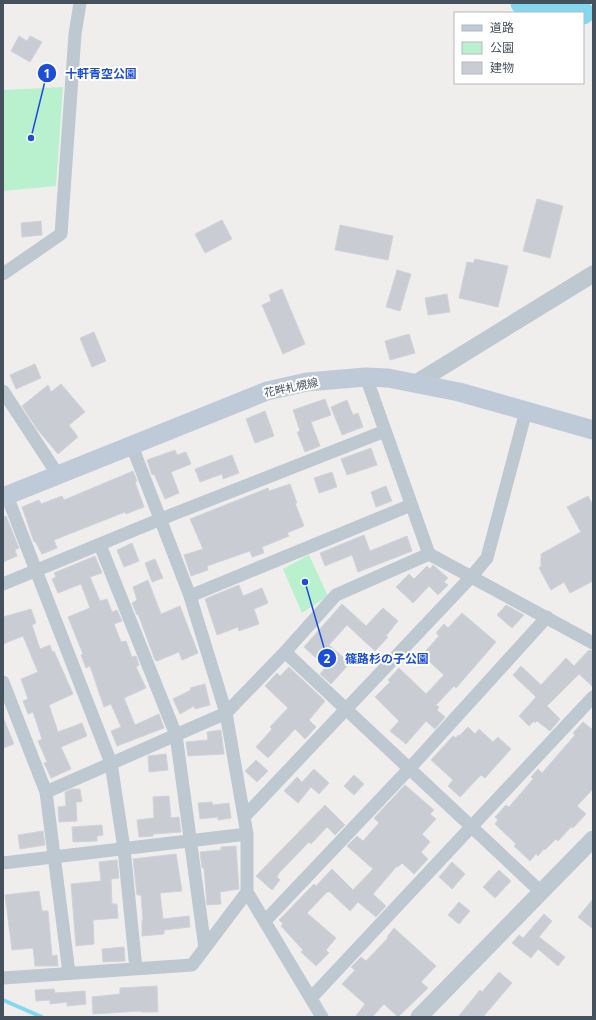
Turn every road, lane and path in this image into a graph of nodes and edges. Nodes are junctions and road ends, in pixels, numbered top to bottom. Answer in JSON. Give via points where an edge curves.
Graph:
{"nodes":[{"id":1,"x":80,"y":3,"type":"edge"},
{"id":2,"x":3,"y":274,"type":"edge"},
{"id":3,"x":593,"y":274,"type":"edge"},
{"id":4,"x":366,"y":377,"type":"junction"},
{"id":5,"x":416,"y":383,"type":"junction"},
{"id":6,"x":3,"y":391,"type":"edge"},
{"id":7,"x":526,"y":411,"type":"junction"},
{"id":8,"x":593,"y":430,"type":"edge"},
{"id":9,"x":385,"y":431,"type":"junction"},
{"id":10,"x":132,"y":446,"type":"junction"},
{"id":11,"x":58,"y":475,"type":"junction"},
{"id":12,"x":5,"y":497,"type":"edge"},
{"id":13,"x":411,"y":505,"type":"junction"},
{"id":14,"x":161,"y":519,"type":"junction"},
{"id":15,"x":100,"y":545,"type":"junction"},
{"id":16,"x":429,"y":554,"type":"junction"},
{"id":17,"x":35,"y":572,"type":"junction"},
{"id":18,"x":471,"y":577,"type":"junction"},
{"id":19,"x":3,"y":584,"type":"edge"},
{"id":20,"x":190,"y":596,"type":"junction"},
{"id":21,"x":547,"y":617,"type":"junction"},
{"id":22,"x":593,"y":643,"type":"edge"},
{"id":23,"x":285,"y":652,"type":"junction"},
{"id":24,"x":3,"y":682,"type":"edge"},
{"id":25,"x":593,"y":697,"type":"edge"},
{"id":26,"x":345,"y":709,"type":"junction"},
{"id":27,"x":226,"y":713,"type":"junction"},
{"id":28,"x":176,"y":735,"type":"junction"},
{"id":29,"x":111,"y":763,"type":"junction"},
{"id":30,"x":409,"y":769,"type":"junction"},
{"id":31,"x":46,"y":792,"type":"junction"},
{"id":32,"x":244,"y":817,"type":"junction"},
{"id":33,"x":471,"y":826,"type":"junction"},
{"id":34,"x":246,"y":834,"type":"junction"},
{"id":35,"x":593,"y":839,"type":"edge"},
{"id":36,"x":191,"y":841,"type":"junction"},
{"id":37,"x":124,"y":849,"type":"junction"},
{"id":38,"x":55,"y":857,"type":"junction"},
{"id":39,"x":3,"y":863,"type":"edge"},
{"id":40,"x":247,"y":892,"type":"junction"},
{"id":41,"x":541,"y":892,"type":"junction"},
{"id":42,"x":265,"y":921,"type":"junction"},
{"id":43,"x":205,"y":948,"type":"junction"},
{"id":44,"x":136,"y":969,"type":"junction"},
{"id":45,"x":69,"y":974,"type":"junction"},
{"id":46,"x":3,"y":978,"type":"edge"},
{"id":47,"x":311,"y":998,"type":"junction"},
{"id":48,"x":322,"y":1017,"type":"edge"},
{"id":49,"x":419,"y":1017,"type":"edge"}],
"edges":[{"from":1,"to":2,"type":"street","via":[[75,34],[61,234]]},
{"from":3,"to":5,"type":"street"},
{"from":4,"to":5,"type":"main road","name":"花畔札幌線"},
{"from":4,"to":9,"type":"street"},
{"from":4,"to":10,"type":"main road","name":"花畔札幌線","via":[[307,382],[267,391]]},
{"from":5,"to":7,"type":"main road","name":"花畔札幌線"},
{"from":6,"to":11,"type":"street"},
{"from":7,"to":8,"type":"main road","name":"花畔札幌線"},
{"from":7,"to":18,"type":"street","via":[[486,558]]},
{"from":9,"to":13,"type":"street"},
{"from":9,"to":14,"type":"street"},
{"from":10,"to":11,"type":"main road","name":"花畔札幌線"},
{"from":10,"to":14,"type":"street"},
{"from":11,"to":12,"type":"main road","name":"花畔札幌線"},
{"from":12,"to":17,"type":"street"},
{"from":13,"to":16,"type":"street"},
{"from":13,"to":20,"type":"street"},
{"from":14,"to":15,"type":"street"},
{"from":14,"to":20,"type":"street"},
{"from":15,"to":17,"type":"street"},
{"from":15,"to":28,"type":"street"},
{"from":16,"to":18,"type":"street"},
{"from":16,"to":23,"type":"street","via":[[336,595]]},
{"from":17,"to":19,"type":"street"},
{"from":17,"to":29,"type":"street"},
{"from":18,"to":21,"type":"street"},
{"from":18,"to":26,"type":"street"},
{"from":20,"to":27,"type":"street"},
{"from":21,"to":22,"type":"street"},
{"from":21,"to":30,"type":"street"},
{"from":23,"to":26,"type":"street"},
{"from":23,"to":27,"type":"street"},
{"from":24,"to":31,"type":"street"},
{"from":25,"to":33,"type":"street"},
{"from":26,"to":30,"type":"street"},
{"from":26,"to":32,"type":"street"},
{"from":27,"to":28,"type":"street"},
{"from":27,"to":32,"type":"street"},
{"from":28,"to":29,"type":"street"},
{"from":28,"to":36,"type":"street"},
{"from":29,"to":31,"type":"street"},
{"from":29,"to":37,"type":"street"},
{"from":30,"to":33,"type":"street"},
{"from":30,"to":42,"type":"street"},
{"from":31,"to":38,"type":"street"},
{"from":32,"to":34,"type":"street"},
{"from":33,"to":41,"type":"street"},
{"from":33,"to":47,"type":"street"},
{"from":34,"to":36,"type":"street"},
{"from":34,"to":40,"type":"street"},
{"from":35,"to":41,"type":"street"},
{"from":36,"to":37,"type":"street"},
{"from":36,"to":43,"type":"street"},
{"from":37,"to":38,"type":"street"},
{"from":37,"to":44,"type":"street"},
{"from":38,"to":39,"type":"street"},
{"from":38,"to":45,"type":"street"},
{"from":40,"to":42,"type":"street"},
{"from":40,"to":43,"type":"street"},
{"from":41,"to":49,"type":"street"},
{"from":42,"to":47,"type":"street"},
{"from":43,"to":44,"type":"street","via":[[192,965]]},
{"from":44,"to":45,"type":"street"},
{"from":45,"to":46,"type":"street"},
{"from":47,"to":48,"type":"street"}]}
